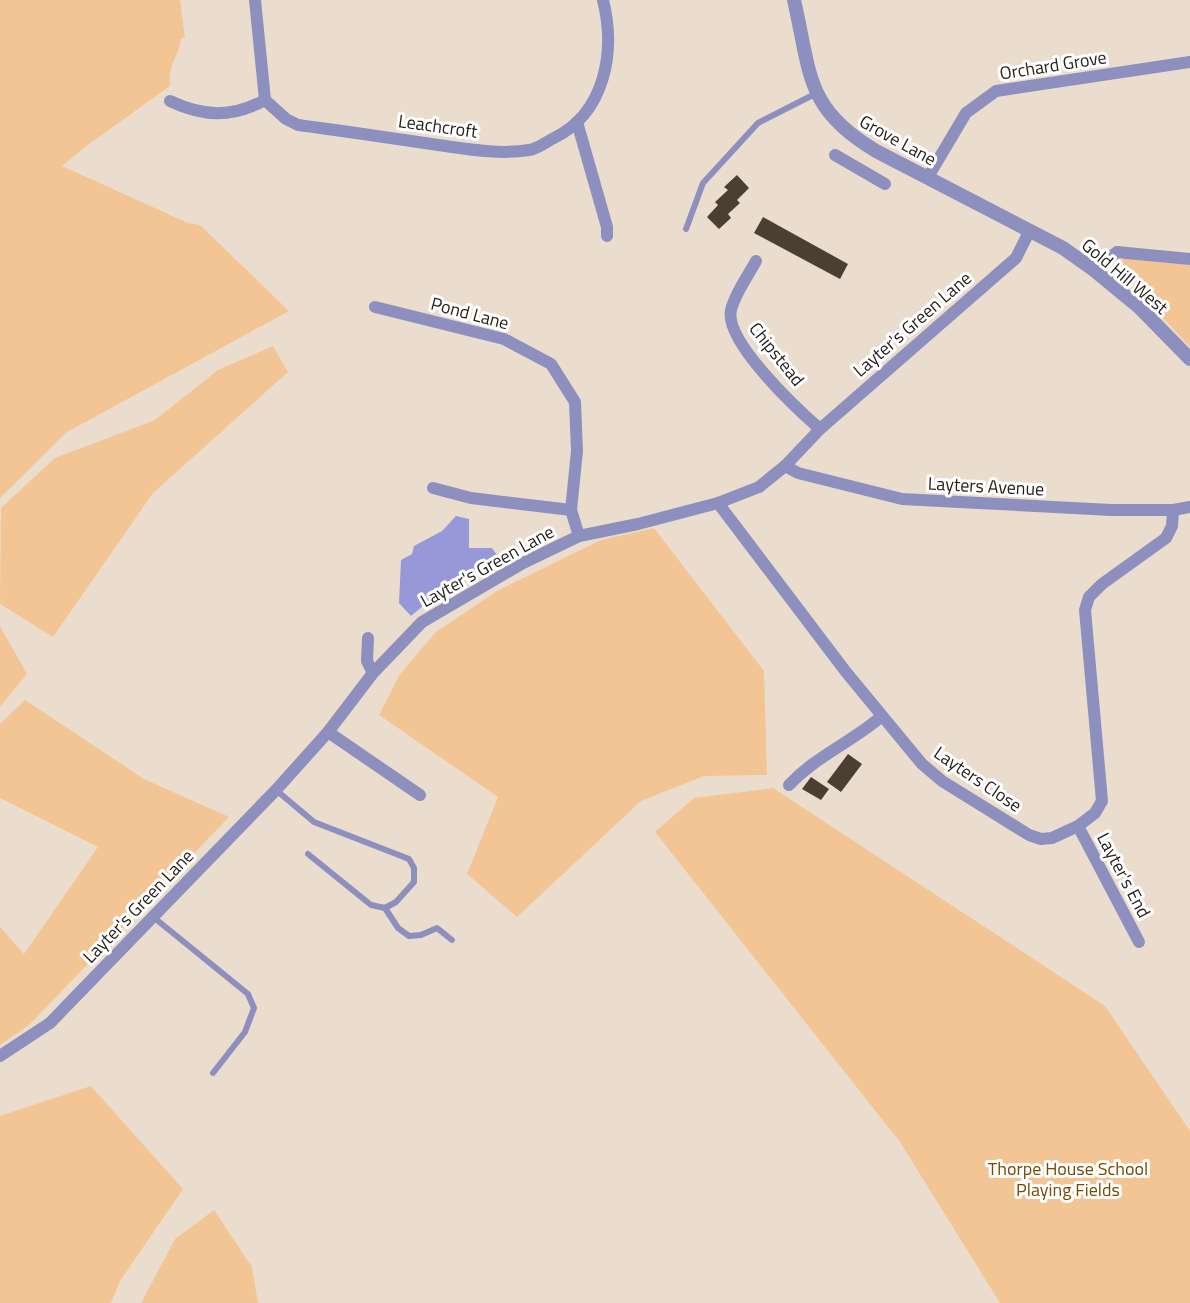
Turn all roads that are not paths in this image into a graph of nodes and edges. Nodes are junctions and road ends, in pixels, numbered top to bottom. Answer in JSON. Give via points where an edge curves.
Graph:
{"nodes":[{"id":1,"x":255,"y":0,"type":"edge"},
{"id":2,"x":603,"y":0,"type":"edge"},
{"id":3,"x":794,"y":0,"type":"edge"},
{"id":4,"x":1190,"y":62,"type":"edge"},
{"id":5,"x":815,"y":94,"type":"junction"},
{"id":6,"x":265,"y":100,"type":"junction"},
{"id":7,"x":170,"y":101,"type":"dead end"},
{"id":8,"x":577,"y":122,"type":"junction"},
{"id":9,"x":876,"y":151,"type":"junction"},
{"id":10,"x":835,"y":155,"type":"dead end"},
{"id":11,"x":867,"y":172,"type":"junction"},
{"id":12,"x":928,"y":177,"type":"junction"},
{"id":13,"x":885,"y":184,"type":"dead end"},
{"id":14,"x":686,"y":229,"type":"dead end"},
{"id":15,"x":1029,"y":232,"type":"junction"},
{"id":16,"x":607,"y":236,"type":"dead end"},
{"id":17,"x":1190,"y":259,"type":"edge"},
{"id":18,"x":756,"y":261,"type":"dead end"},
{"id":19,"x":1094,"y":270,"type":"junction"},
{"id":20,"x":375,"y":307,"type":"dead end"},
{"id":21,"x":1190,"y":359,"type":"edge"},
{"id":22,"x":820,"y":429,"type":"junction"},
{"id":23,"x":784,"y":466,"type":"junction"},
{"id":24,"x":433,"y":488,"type":"dead end"},
{"id":25,"x":718,"y":503,"type":"junction"},
{"id":26,"x":1190,"y":507,"type":"edge"},
{"id":27,"x":570,"y":510,"type":"junction"},
{"id":28,"x":1173,"y":510,"type":"junction"},
{"id":29,"x":579,"y":536,"type":"junction"},
{"id":30,"x":368,"y":638,"type":"dead end"},
{"id":31,"x":374,"y":673,"type":"junction"},
{"id":32,"x":882,"y":716,"type":"junction"},
{"id":33,"x":328,"y":732,"type":"junction"},
{"id":34,"x":789,"y":785,"type":"dead end"},
{"id":35,"x":276,"y":790,"type":"junction"},
{"id":36,"x":420,"y":795,"type":"dead end"},
{"id":37,"x":1078,"y":826,"type":"junction"},
{"id":38,"x":308,"y":854,"type":"dead end"},
{"id":39,"x":385,"y":908,"type":"junction"},
{"id":40,"x":152,"y":916,"type":"junction"},
{"id":41,"x":452,"y":940,"type":"dead end"},
{"id":42,"x":1139,"y":942,"type":"dead end"},
{"id":43,"x":0,"y":1056,"type":"edge"},
{"id":44,"x":213,"y":1073,"type":"dead end"}],
"edges":[{"from":1,"to":6,"type":"street"},
{"from":2,"to":8,"type":"street","name":"Leachcroft","via":[[609,21],[602,82],[597,99]]},
{"from":3,"to":5,"type":"street","name":"Grove Lane"},
{"from":4,"to":12,"type":"street","name":"Orchard Grove","via":[[996,92],[966,113]]},
{"from":5,"to":9,"type":"street","name":"Grove Lane","via":[[832,120],[849,136]]},
{"from":5,"to":14,"type":"lane","via":[[758,123],[703,183]]},
{"from":6,"to":7,"type":"street","via":[[231,114],[211,115]]},
{"from":6,"to":8,"type":"street","name":"Leachcroft","via":[[297,125],[489,151],[530,150]]},
{"from":8,"to":16,"type":"street"},
{"from":9,"to":11,"type":"street"},
{"from":9,"to":12,"type":"street","name":"Grove Lane"},
{"from":10,"to":11,"type":"street"},
{"from":11,"to":13,"type":"street"},
{"from":12,"to":15,"type":"street","name":"Grove Lane"},
{"from":15,"to":19,"type":"street","name":"Gold Hill West","via":[[1063,248]]},
{"from":15,"to":22,"type":"street","name":"Layter's Green Lane","via":[[1016,258]]},
{"from":17,"to":19,"type":"street","via":[[1117,252]]},
{"from":18,"to":22,"type":"street","name":"Chipstead","via":[[731,310],[731,322],[744,348]]},
{"from":19,"to":21,"type":"street","name":"Gold Hill West","via":[[1139,306]]},
{"from":20,"to":27,"type":"street","name":"Pond Lane","via":[[504,339],[550,364],[575,402],[577,451]]},
{"from":22,"to":23,"type":"street","name":"Layter's Green Lane"},
{"from":23,"to":25,"type":"street","name":"Layter's Green Lane","via":[[759,487]]},
{"from":23,"to":28,"type":"street","name":"Layters Avenue","via":[[902,500]]},
{"from":24,"to":27,"type":"street","via":[[471,498]]},
{"from":25,"to":29,"type":"street","name":"Layter's Green Lane"},
{"from":25,"to":32,"type":"street","name":"Layters Close"},
{"from":26,"to":28,"type":"street","name":"Layters Avenue"},
{"from":27,"to":29,"type":"street","name":"Pond Lane"},
{"from":28,"to":37,"type":"street","name":"Layters Close","via":[[1166,538],[1102,584],[1089,597],[1085,610],[1102,801],[1095,813]]},
{"from":29,"to":31,"type":"street","name":"Layter's Green Lane","via":[[523,563],[422,622]]},
{"from":30,"to":31,"type":"street","via":[[367,661]]},
{"from":31,"to":33,"type":"street","name":"Layter's Green Lane"},
{"from":32,"to":34,"type":"street","via":[[806,766]]},
{"from":32,"to":37,"type":"street","name":"Layters Close","via":[[922,764],[942,781],[1029,835],[1052,838]]},
{"from":33,"to":35,"type":"street","name":"Layter's Green Lane"},
{"from":33,"to":36,"type":"street"},
{"from":35,"to":39,"type":"lane","via":[[314,822],[409,859],[414,882]]},
{"from":35,"to":40,"type":"street","name":"Layter's Green Lane"},
{"from":37,"to":42,"type":"street","name":"Layter's End"},
{"from":38,"to":39,"type":"lane","via":[[371,905]]},
{"from":39,"to":41,"type":"lane","via":[[406,934],[416,936],[437,928]]},
{"from":40,"to":43,"type":"street","name":"Layter's Green Lane","via":[[50,1023]]},
{"from":40,"to":44,"type":"lane","via":[[248,994],[254,1008],[245,1032]]}]}
